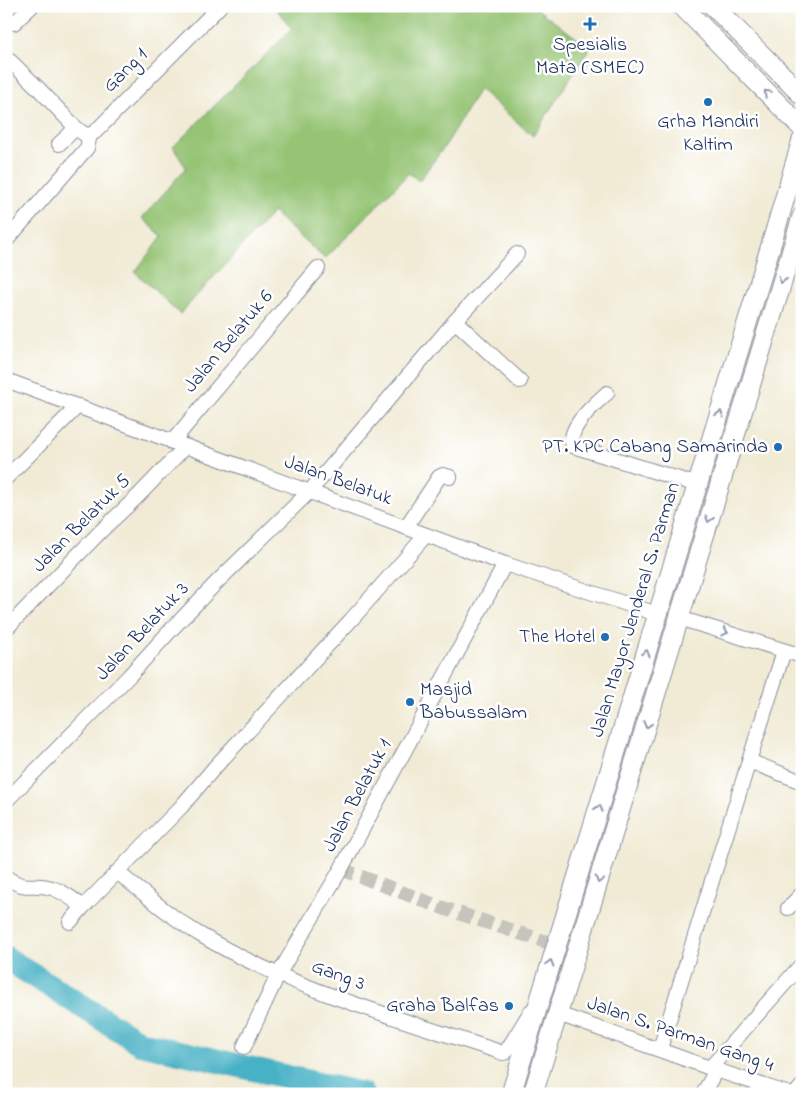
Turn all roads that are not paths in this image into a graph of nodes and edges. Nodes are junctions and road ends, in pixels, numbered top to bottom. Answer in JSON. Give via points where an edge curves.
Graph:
{"nodes":[{"id":1,"x":32,"y":6,"type":"edge"},
{"id":2,"x":220,"y":6,"type":"edge"},
{"id":3,"x":682,"y":6,"type":"edge"},
{"id":4,"x":713,"y":6,"type":"edge"},
{"id":5,"x":14,"y":23,"type":"dead end"},
{"id":6,"x":6,"y":57,"type":"edge"},
{"id":7,"x":802,"y":95,"type":"edge"},
{"id":8,"x":76,"y":128,"type":"junction"},
{"id":9,"x":802,"y":128,"type":"edge"},
{"id":10,"x":90,"y":135,"type":"junction"},
{"id":11,"x":802,"y":140,"type":"edge"},
{"id":12,"x":59,"y":144,"type":"dead end"},
{"id":13,"x":802,"y":217,"type":"edge"},
{"id":14,"x":6,"y":241,"type":"edge"},
{"id":15,"x":517,"y":254,"type":"dead end"},
{"id":16,"x":318,"y":268,"type":"dead end"},
{"id":17,"x":455,"y":321,"type":"junction"},
{"id":18,"x":6,"y":380,"type":"edge"},
{"id":19,"x":520,"y":381,"type":"dead end"},
{"id":20,"x":607,"y":393,"type":"dead end"},
{"id":21,"x":78,"y":406,"type":"junction"},
{"id":22,"x":172,"y":442,"type":"junction"},
{"id":23,"x":185,"y":446,"type":"junction"},
{"id":24,"x":450,"y":477,"type":"dead end"},
{"id":25,"x":6,"y":478,"type":"edge"},
{"id":26,"x":698,"y":485,"type":"junction"},
{"id":27,"x":310,"y":491,"type":"junction"},
{"id":28,"x":718,"y":491,"type":"junction"},
{"id":29,"x":406,"y":528,"type":"junction"},
{"id":30,"x":426,"y":535,"type":"junction"},
{"id":31,"x":506,"y":564,"type":"junction"},
{"id":32,"x":657,"y":614,"type":"junction"},
{"id":33,"x":679,"y":618,"type":"junction"},
{"id":34,"x":6,"y":629,"type":"edge"},
{"id":35,"x":784,"y":651,"type":"junction"},
{"id":36,"x":802,"y":656,"type":"edge"},
{"id":37,"x":749,"y":761,"type":"junction"},
{"id":38,"x":802,"y":782,"type":"edge"},
{"id":39,"x":6,"y":801,"type":"edge"},
{"id":40,"x":117,"y":872,"type":"junction"},
{"id":41,"x":6,"y":877,"type":"edge"},
{"id":42,"x":802,"y":894,"type":"edge"},
{"id":43,"x":83,"y":907,"type":"junction"},
{"id":44,"x":788,"y":908,"type":"dead end"},
{"id":45,"x":70,"y":922,"type":"dead end"},
{"id":46,"x":802,"y":964,"type":"edge"},
{"id":47,"x":278,"y":975,"type":"junction"},
{"id":48,"x":540,"y":998,"type":"junction"},
{"id":49,"x":558,"y":1014,"type":"junction"},
{"id":50,"x":244,"y":1047,"type":"dead end"},
{"id":51,"x":660,"y":1049,"type":"junction"},
{"id":52,"x":713,"y":1069,"type":"junction"},
{"id":53,"x":802,"y":1086,"type":"edge"},
{"id":54,"x":511,"y":1094,"type":"edge"},
{"id":55,"x":533,"y":1094,"type":"edge"},
{"id":56,"x":703,"y":1094,"type":"edge"},
{"id":57,"x":789,"y":1094,"type":"edge"},
{"id":58,"x":795,"y":1094,"type":"edge"}],
"edges":[{"from":1,"to":5,"type":"street"},
{"from":2,"to":10,"type":"street","name":"Gang 1"},
{"from":9,"to":3,"type":"main road","one_way":true},
{"from":4,"to":7,"type":"main road"},
{"from":6,"to":8,"type":"street"},
{"from":8,"to":10,"type":"street","via":[[83,135]]},
{"from":8,"to":12,"type":"street"},
{"from":10,"to":14,"type":"street","name":"Gang 1","via":[[87,148]]},
{"from":26,"to":11,"type":"main road","name":"Jalan Mayor Jenderal S. Parman","one_way":true},
{"from":13,"to":28,"type":"main road","one_way":true},
{"from":15,"to":17,"type":"street","name":"Jalan Belatuk 3"},
{"from":16,"to":22,"type":"street","name":"Jalan Belatuk 6"},
{"from":17,"to":19,"type":"street"},
{"from":17,"to":27,"type":"street","name":"Jalan Belatuk 3"},
{"from":18,"to":21,"type":"street","name":"Jalan Belatuk"},
{"from":20,"to":26,"type":"street","via":[[583,417],[572,439],[573,446]]},
{"from":21,"to":22,"type":"street","name":"Jalan Belatuk"},
{"from":21,"to":25,"type":"street"},
{"from":22,"to":23,"type":"street","name":"Jalan Belatuk"},
{"from":23,"to":27,"type":"street","name":"Jalan Belatuk"},
{"from":23,"to":34,"type":"street","name":"Jalan Belatuk 5"},
{"from":24,"to":29,"type":"street","via":[[438,477]]},
{"from":26,"to":28,"type":"main road"},
{"from":26,"to":32,"type":"main road","name":"Jalan Mayor Jenderal S. Parman"},
{"from":27,"to":29,"type":"street","name":"Jalan Belatuk"},
{"from":27,"to":39,"type":"street","name":"Jalan Belatuk 3","via":[[217,582]]},
{"from":28,"to":33,"type":"main road","one_way":true},
{"from":29,"to":30,"type":"street","name":"Jalan Belatuk"},
{"from":30,"to":31,"type":"street","name":"Jalan Belatuk"},
{"from":30,"to":40,"type":"street","via":[[181,807]]},
{"from":31,"to":32,"type":"street","name":"Jalan Belatuk"},
{"from":31,"to":47,"type":"street","name":"Jalan Belatuk 1","via":[[341,868]]},
{"from":48,"to":32,"type":"main road","name":"Jalan Mayor Jenderal S. Parman","one_way":true},
{"from":33,"to":35,"type":"street","one_way":true},
{"from":33,"to":49,"type":"main road","one_way":true},
{"from":35,"to":36,"type":"street"},
{"from":35,"to":37,"type":"street"},
{"from":37,"to":38,"type":"street"},
{"from":37,"to":51,"type":"street"},
{"from":40,"to":43,"type":"street"},
{"from":40,"to":47,"type":"street","name":"Gang 3","via":[[198,934]]},
{"from":41,"to":43,"type":"street","via":[[24,887],[40,886],[62,892]]},
{"from":42,"to":44,"type":"street"},
{"from":43,"to":45,"type":"street"},
{"from":46,"to":52,"type":"street"},
{"from":47,"to":48,"type":"street","name":"Gang 3","via":[[504,1053]]},
{"from":47,"to":50,"type":"street","name":"Jalan Belatuk 1"},
{"from":48,"to":54,"type":"main road","name":"Jalan Mayor Jenderal S. Parman"},
{"from":49,"to":51,"type":"street","name":"Jalan S. Parman Gang 4"},
{"from":49,"to":55,"type":"main road"},
{"from":51,"to":52,"type":"street","name":"Jalan S. Parman Gang 4"},
{"from":52,"to":56,"type":"street"},
{"from":52,"to":57,"type":"street","name":"Jalan S. Parman Gang 4"},
{"from":53,"to":58,"type":"street"}]}
